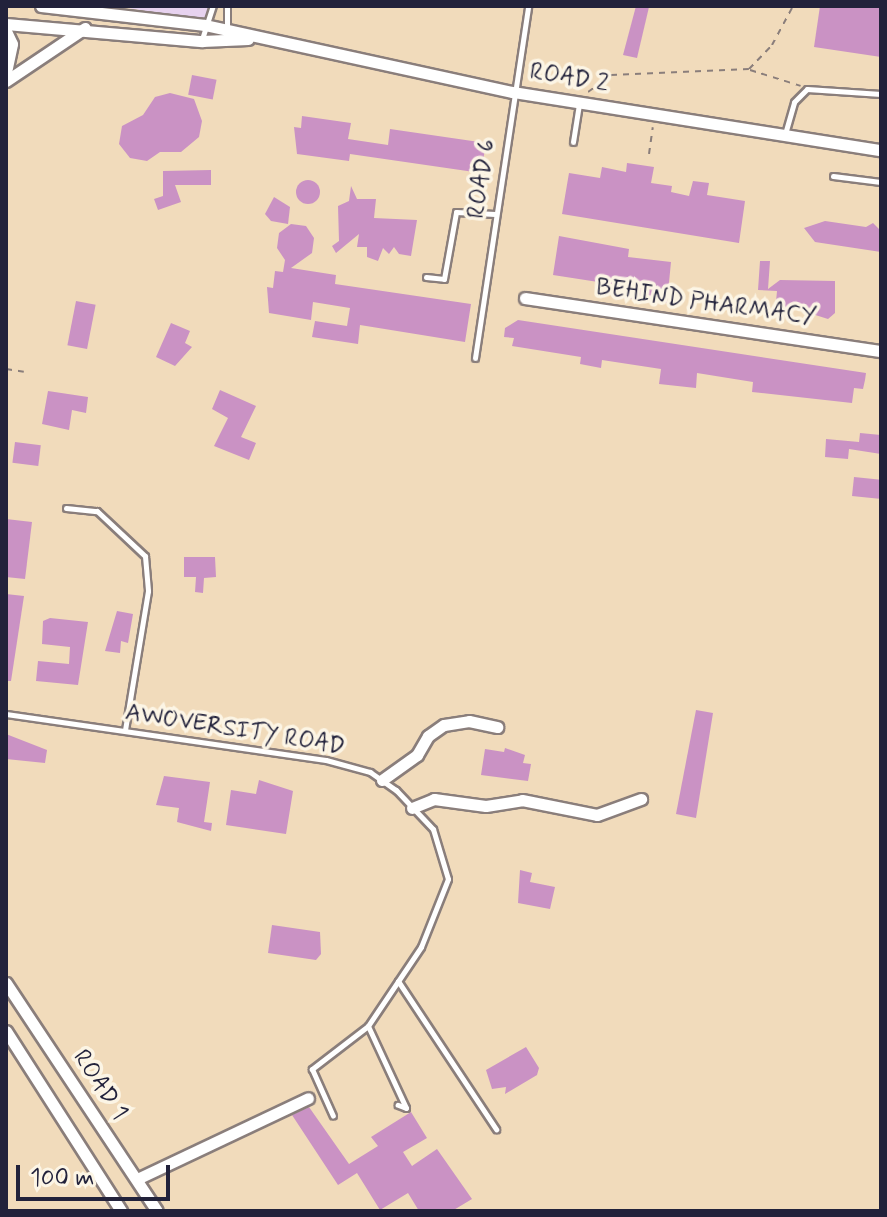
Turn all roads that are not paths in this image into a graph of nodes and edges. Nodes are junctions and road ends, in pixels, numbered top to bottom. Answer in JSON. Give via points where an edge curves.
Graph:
{"nodes":[{"id":1,"x":41,"y":6,"type":"edge"},
{"id":2,"x":213,"y":6,"type":"edge"},
{"id":3,"x":227,"y":6,"type":"edge"},
{"id":4,"x":528,"y":6,"type":"edge"},
{"id":5,"x":6,"y":24,"type":"edge"},
{"id":6,"x":205,"y":25,"type":"junction"},
{"id":7,"x":86,"y":27,"type":"junction"},
{"id":8,"x":6,"y":31,"type":"edge"},
{"id":9,"x":227,"y":36,"type":"junction"},
{"id":10,"x":202,"y":41,"type":"junction"},
{"id":11,"x":6,"y":72,"type":"edge"},
{"id":12,"x":6,"y":81,"type":"edge"},
{"id":13,"x":513,"y":92,"type":"junction"},
{"id":14,"x":881,"y":94,"type":"edge"},
{"id":15,"x":580,"y":102,"type":"junction"},
{"id":16,"x":785,"y":135,"type":"junction"},
{"id":17,"x":573,"y":142,"type":"dead end"},
{"id":18,"x":881,"y":150,"type":"edge"},
{"id":19,"x":833,"y":176,"type":"dead end"},
{"id":20,"x":881,"y":182,"type":"edge"},
{"id":21,"x":495,"y":214,"type":"junction"},
{"id":22,"x":426,"y":277,"type":"dead end"},
{"id":23,"x":525,"y":298,"type":"dead end"},
{"id":24,"x":881,"y":351,"type":"edge"},
{"id":25,"x":475,"y":358,"type":"dead end"},
{"id":26,"x":66,"y":508,"type":"dead end"},
{"id":27,"x":6,"y":714,"type":"edge"},
{"id":28,"x":497,"y":727,"type":"dead end"},
{"id":29,"x":125,"y":730,"type":"junction"},
{"id":30,"x":382,"y":780,"type":"junction"},
{"id":31,"x":641,"y":799,"type":"dead end"},
{"id":32,"x":412,"y":808,"type":"junction"},
{"id":33,"x":398,"y":981,"type":"junction"},
{"id":34,"x":6,"y":983,"type":"edge"},
{"id":35,"x":368,"y":1026,"type":"junction"},
{"id":36,"x":6,"y":1031,"type":"edge"},
{"id":37,"x":308,"y":1098,"type":"dead end"},
{"id":38,"x":398,"y":1105,"type":"dead end"},
{"id":39,"x":333,"y":1116,"type":"dead end"},
{"id":40,"x":496,"y":1129,"type":"dead end"},
{"id":41,"x":137,"y":1179,"type":"junction"},
{"id":42,"x":121,"y":1211,"type":"edge"},
{"id":43,"x":157,"y":1211,"type":"edge"}],
"edges":[{"from":1,"to":6,"type":"street","name":"ROAD 2"},
{"from":2,"to":6,"type":"lane"},
{"from":3,"to":9,"type":"lane"},
{"from":4,"to":13,"type":"lane","name":"ROAD 6"},
{"from":5,"to":7,"type":"street","name":"ROAD 2"},
{"from":6,"to":9,"type":"street","name":"ROAD 2"},
{"from":6,"to":10,"type":"lane"},
{"from":7,"to":10,"type":"street","name":"ROAD 2"},
{"from":7,"to":12,"type":"street"},
{"from":8,"to":11,"type":"street","via":[[12,55]]},
{"from":9,"to":10,"type":"street","name":"ROAD 2"},
{"from":9,"to":13,"type":"street","name":"ROAD 2"},
{"from":13,"to":15,"type":"street","name":"ROAD 2"},
{"from":13,"to":21,"type":"lane","name":"ROAD 6"},
{"from":14,"to":16,"type":"lane","via":[[807,89],[794,102]]},
{"from":15,"to":16,"type":"street","name":"ROAD 2"},
{"from":15,"to":17,"type":"lane"},
{"from":16,"to":18,"type":"street","name":"ROAD 2"},
{"from":19,"to":20,"type":"lane"},
{"from":21,"to":22,"type":"lane","via":[[456,212],[444,279]]},
{"from":21,"to":25,"type":"lane","name":"ROAD 6"},
{"from":23,"to":24,"type":"street","name":"BEHIND PHARMACY"},
{"from":26,"to":29,"type":"lane","via":[[97,511],[145,556],[148,591]]},
{"from":27,"to":29,"type":"lane","name":"AWOVERSITY ROAD"},
{"from":28,"to":30,"type":"street","via":[[469,721],[444,725],[428,736],[417,755]]},
{"from":29,"to":30,"type":"lane","name":"AWOVERSITY ROAD","via":[[326,760]]},
{"from":30,"to":32,"type":"lane","name":"AWOVERSITY ROAD"},
{"from":31,"to":32,"type":"street","via":[[597,815],[522,800],[486,806],[434,799]]},
{"from":32,"to":33,"type":"lane","name":"AWOVERSITY ROAD","via":[[433,829],[448,879],[421,947]]},
{"from":33,"to":35,"type":"lane","name":"AWOVERSITY ROAD"},
{"from":33,"to":40,"type":"lane"},
{"from":34,"to":41,"type":"street","name":"ROAD 1"},
{"from":35,"to":38,"type":"lane","via":[[406,1108]]},
{"from":35,"to":39,"type":"lane","name":"AWOVERSITY ROAD","via":[[312,1069]]},
{"from":36,"to":42,"type":"street","name":"ROAD 1"},
{"from":37,"to":41,"type":"street"},
{"from":41,"to":43,"type":"street","name":"ROAD 1"}]}
